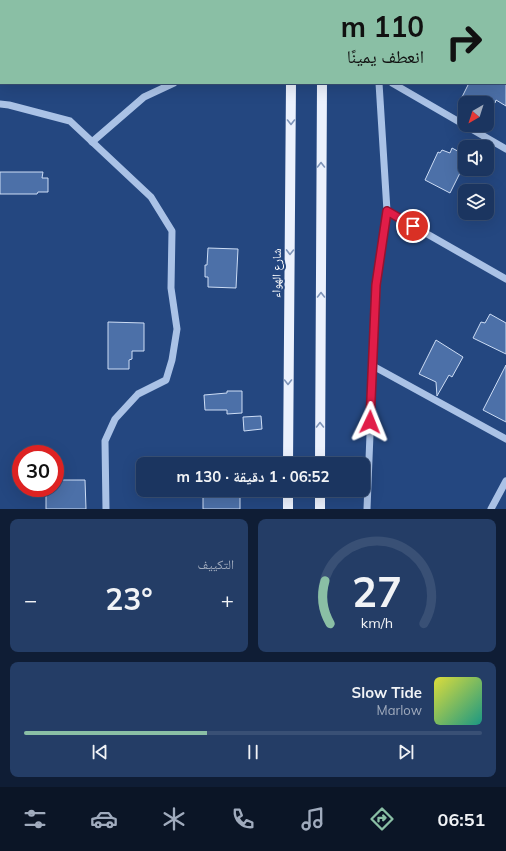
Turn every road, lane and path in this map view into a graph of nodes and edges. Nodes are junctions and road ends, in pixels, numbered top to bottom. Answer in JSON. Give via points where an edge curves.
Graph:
{"nodes":[{"id":1,"x":172,"y":84,"type":"edge"},
{"id":2,"x":291,"y":84,"type":"edge"},
{"id":3,"x":322,"y":84,"type":"edge"},
{"id":4,"x":379,"y":84,"type":"edge"},
{"id":5,"x":394,"y":84,"type":"edge"},
{"id":6,"x":0,"y":104,"type":"edge"},
{"id":7,"x":92,"y":142,"type":"junction"},
{"id":8,"x":506,"y":149,"type":"edge"},
{"id":9,"x":387,"y":211,"type":"junction"},
{"id":10,"x":506,"y":280,"type":"edge"},
{"id":11,"x":372,"y":366,"type":"junction"},
{"id":12,"x":506,"y":439,"type":"edge"},
{"id":13,"x":288,"y":457,"type":"edge"},
{"id":14,"x":320,"y":457,"type":"edge"},
{"id":15,"x":506,"y":481,"type":"edge"},
{"id":16,"x":288,"y":497,"type":"edge"},
{"id":17,"x":320,"y":497,"type":"edge"},
{"id":18,"x":106,"y":509,"type":"edge"},
{"id":19,"x":288,"y":509,"type":"edge"},
{"id":20,"x":320,"y":509,"type":"edge"},
{"id":21,"x":367,"y":509,"type":"edge"},
{"id":22,"x":491,"y":509,"type":"edge"}],
"edges":[{"from":1,"to":7,"type":"street","via":[[144,97]]},
{"from":2,"to":13,"type":"main road","name":"شارع الهواء","one_way":true},
{"from":14,"to":3,"type":"main road","one_way":true},
{"from":4,"to":9,"type":"street"},
{"from":5,"to":8,"type":"street"},
{"from":6,"to":7,"type":"street","via":[[70,121]]},
{"from":7,"to":18,"type":"street","via":[[151,197],[172,231],[172,288],[177,329],[166,380],[138,394],[115,418],[105,441]]},
{"from":9,"to":10,"type":"street"},
{"from":9,"to":11,"type":"street","via":[[376,285]]},
{"from":11,"to":12,"type":"street"},
{"from":11,"to":21,"type":"street"},
{"from":15,"to":22,"type":"street"},
{"from":16,"to":19,"type":"main road"},
{"from":17,"to":20,"type":"main road"}]}
